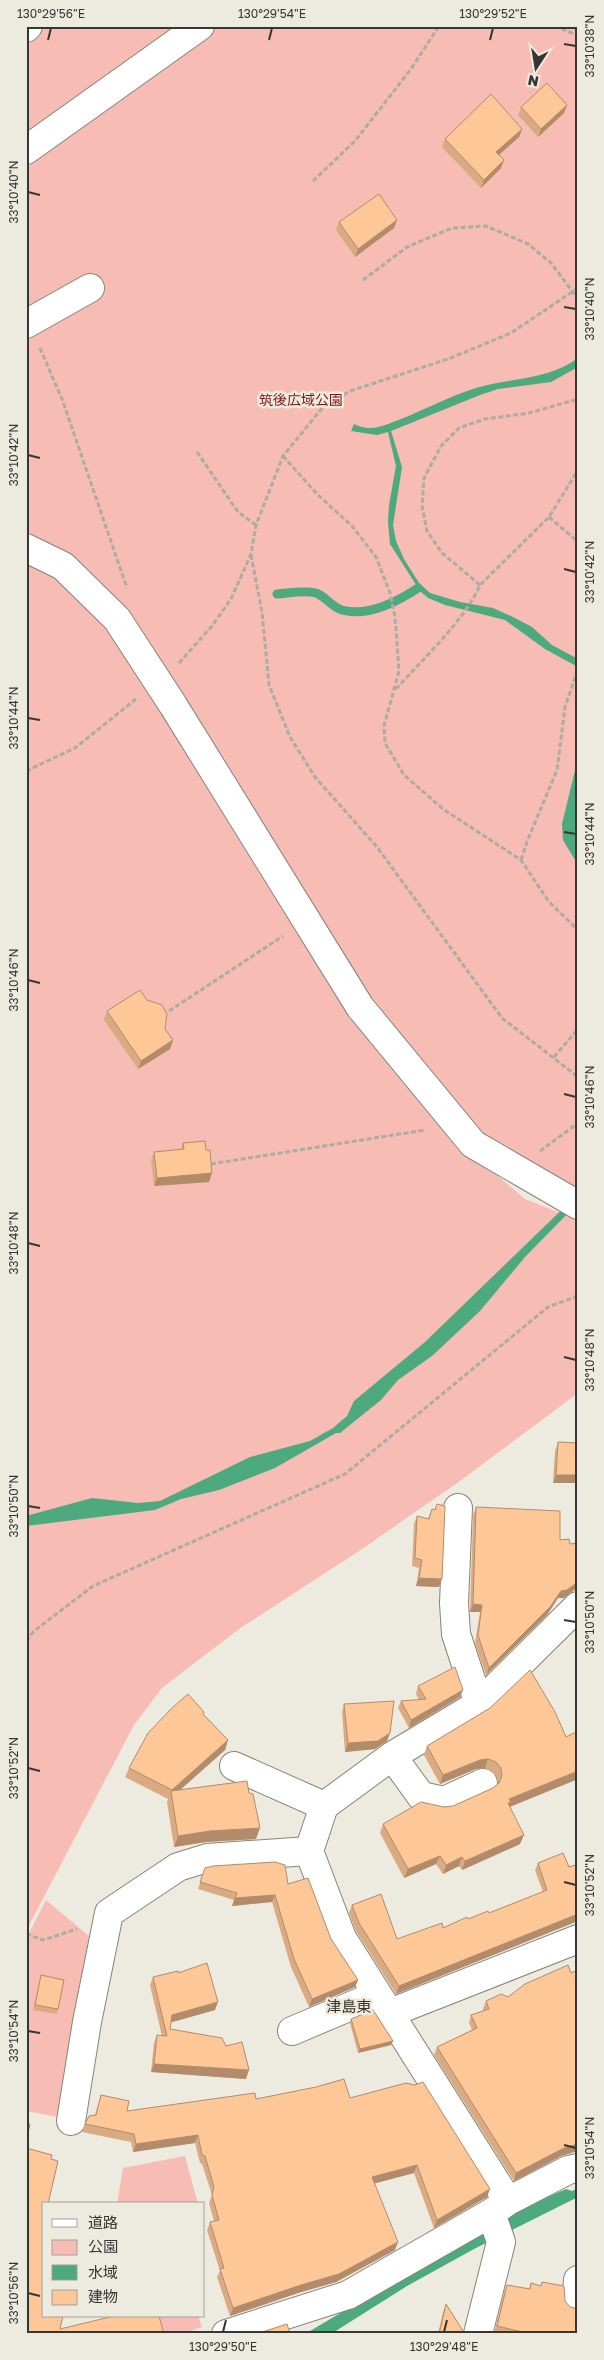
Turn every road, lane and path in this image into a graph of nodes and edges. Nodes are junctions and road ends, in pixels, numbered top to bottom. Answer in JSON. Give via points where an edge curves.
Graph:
{"nodes":[{"id":1,"x":200,"y":26,"type":"edge"},
{"id":2,"x":439,"y":26,"type":"edge"},
{"id":3,"x":457,"y":26,"type":"edge"},
{"id":4,"x":578,"y":36,"type":"edge"},
{"id":5,"x":26,"y":150,"type":"edge"},
{"id":6,"x":313,"y":181,"type":"dead end"},
{"id":7,"x":363,"y":280,"type":"dead end"},
{"id":8,"x":90,"y":288,"type":"dead end"},
{"id":9,"x":578,"y":288,"type":"edge"},
{"id":10,"x":573,"y":292,"type":"junction"},
{"id":11,"x":578,"y":299,"type":"edge"},
{"id":12,"x":27,"y":323,"type":"edge"},
{"id":13,"x":578,"y":399,"type":"edge"},
{"id":14,"x":197,"y":452,"type":"dead end"},
{"id":15,"x":283,"y":456,"type":"junction"},
{"id":16,"x":578,"y":470,"type":"edge"},
{"id":17,"x":549,"y":517,"type":"junction"},
{"id":18,"x":256,"y":525,"type":"junction"},
{"id":19,"x":578,"y":542,"type":"edge"},
{"id":20,"x":26,"y":548,"type":"edge"},
{"id":21,"x":251,"y":554,"type":"junction"},
{"id":22,"x":480,"y":585,"type":"junction"},
{"id":23,"x":129,"y":594,"type":"dead end"},
{"id":24,"x":577,"y":671,"type":"edge"},
{"id":25,"x":158,"y":682,"type":"junction"},
{"id":26,"x":396,"y":689,"type":"junction"},
{"id":27,"x":26,"y":771,"type":"edge"},
{"id":28,"x":521,"y":860,"type":"junction"},
{"id":29,"x":306,"y":920,"type":"junction"},
{"id":30,"x":578,"y":930,"type":"edge"},
{"id":31,"x":169,"y":1011,"type":"dead end"},
{"id":32,"x":578,"y":1029,"type":"edge"},
{"id":33,"x":554,"y":1057,"type":"junction"},
{"id":34,"x":578,"y":1077,"type":"edge"},
{"id":35,"x":578,"y":1123,"type":"edge"},
{"id":36,"x":433,"y":1129,"type":"dead end"},
{"id":37,"x":212,"y":1164,"type":"edge"},
{"id":38,"x":531,"y":1178,"type":"junction"},
{"id":39,"x":576,"y":1204,"type":"edge"},
{"id":40,"x":578,"y":1296,"type":"edge"},
{"id":41,"x":458,"y":1508,"type":"dead end"},
{"id":42,"x":578,"y":1606,"type":"edge"},
{"id":43,"x":26,"y":1641,"type":"edge"},
{"id":44,"x":479,"y":1704,"type":"junction"},
{"id":45,"x":392,"y":1756,"type":"junction"},
{"id":46,"x":234,"y":1766,"type":"dead end"},
{"id":47,"x":483,"y":1783,"type":"dead end"},
{"id":48,"x":324,"y":1806,"type":"junction"},
{"id":49,"x":309,"y":1851,"type":"junction"},
{"id":50,"x":109,"y":1913,"type":"junction"},
{"id":51,"x":26,"y":1934,"type":"edge"},
{"id":52,"x":578,"y":1939,"type":"edge"},
{"id":53,"x":383,"y":2004,"type":"junction"},
{"id":54,"x":292,"y":2031,"type":"dead end"},
{"id":55,"x":70,"y":2121,"type":"dead end"},
{"id":56,"x":577,"y":2170,"type":"edge"},
{"id":57,"x":500,"y":2207,"type":"junction"},
{"id":58,"x":226,"y":2334,"type":"edge"},
{"id":59,"x":478,"y":2334,"type":"edge"}],
"edges":[{"from":1,"to":5,"type":"street"},
{"from":2,"to":6,"type":"path","via":[[411,69],[355,141]]},
{"from":3,"to":4,"type":"path","via":[[556,26]]},
{"from":7,"to":10,"type":"path","via":[[407,247],[452,228],[486,226],[528,244],[551,263]]},
{"from":8,"to":12,"type":"street"},
{"from":9,"to":10,"type":"path"},
{"from":10,"to":11,"type":"path"},
{"from":10,"to":15,"type":"path","via":[[512,333],[448,360],[350,391],[324,407]]},
{"from":12,"to":23,"type":"path","via":[[62,399]]},
{"from":13,"to":22,"type":"path","via":[[529,414],[485,419],[459,428],[441,446],[424,478],[422,506],[427,531],[442,553]]},
{"from":14,"to":18,"type":"path","via":[[238,512]]},
{"from":15,"to":18,"type":"path"},
{"from":15,"to":26,"type":"path","via":[[352,526],[376,557],[395,617]]},
{"from":16,"to":17,"type":"path"},
{"from":17,"to":19,"type":"path"},
{"from":17,"to":22,"type":"path"},
{"from":18,"to":21,"type":"path"},
{"from":20,"to":25,"type":"street","via":[[63,566],[117,619]]},
{"from":21,"to":25,"type":"path","via":[[231,599],[212,626]]},
{"from":21,"to":33,"type":"path","via":[[262,612],[269,685],[290,737],[315,776],[377,847],[502,1018]]},
{"from":22,"to":26,"type":"path","via":[[459,618]]},
{"from":24,"to":28,"type":"path","via":[[565,707],[557,770]]},
{"from":25,"to":27,"type":"path","via":[[74,748]]},
{"from":25,"to":29,"type":"street"},
{"from":26,"to":28,"type":"path","via":[[387,709],[385,743],[404,775],[443,809]]},
{"from":28,"to":30,"type":"path","via":[[549,902]]},
{"from":29,"to":31,"type":"path"},
{"from":29,"to":38,"type":"street","via":[[360,1007],[473,1144]]},
{"from":32,"to":33,"type":"path"},
{"from":33,"to":34,"type":"path"},
{"from":35,"to":38,"type":"path","via":[[533,1156]]},
{"from":36,"to":37,"type":"path"},
{"from":38,"to":39,"type":"street"},
{"from":40,"to":43,"type":"path","via":[[548,1307],[345,1474],[93,1586]]},
{"from":41,"to":44,"type":"street","via":[[456,1634]]},
{"from":42,"to":44,"type":"street"},
{"from":44,"to":45,"type":"street"},
{"from":45,"to":47,"type":"street","via":[[421,1796],[444,1801]]},
{"from":45,"to":48,"type":"street"},
{"from":46,"to":48,"type":"street"},
{"from":48,"to":49,"type":"street"},
{"from":49,"to":50,"type":"street","via":[[207,1858],[178,1867]]},
{"from":49,"to":53,"type":"street","via":[[342,1938]]},
{"from":50,"to":51,"type":"path","via":[[75,1930],[43,1940]]},
{"from":50,"to":55,"type":"street"},
{"from":52,"to":53,"type":"street"},
{"from":53,"to":54,"type":"street"},
{"from":53,"to":57,"type":"street"},
{"from":56,"to":57,"type":"street","via":[[568,2170]]},
{"from":57,"to":58,"type":"street","via":[[348,2295]]},
{"from":57,"to":59,"type":"street","via":[[502,2242]]}]}
